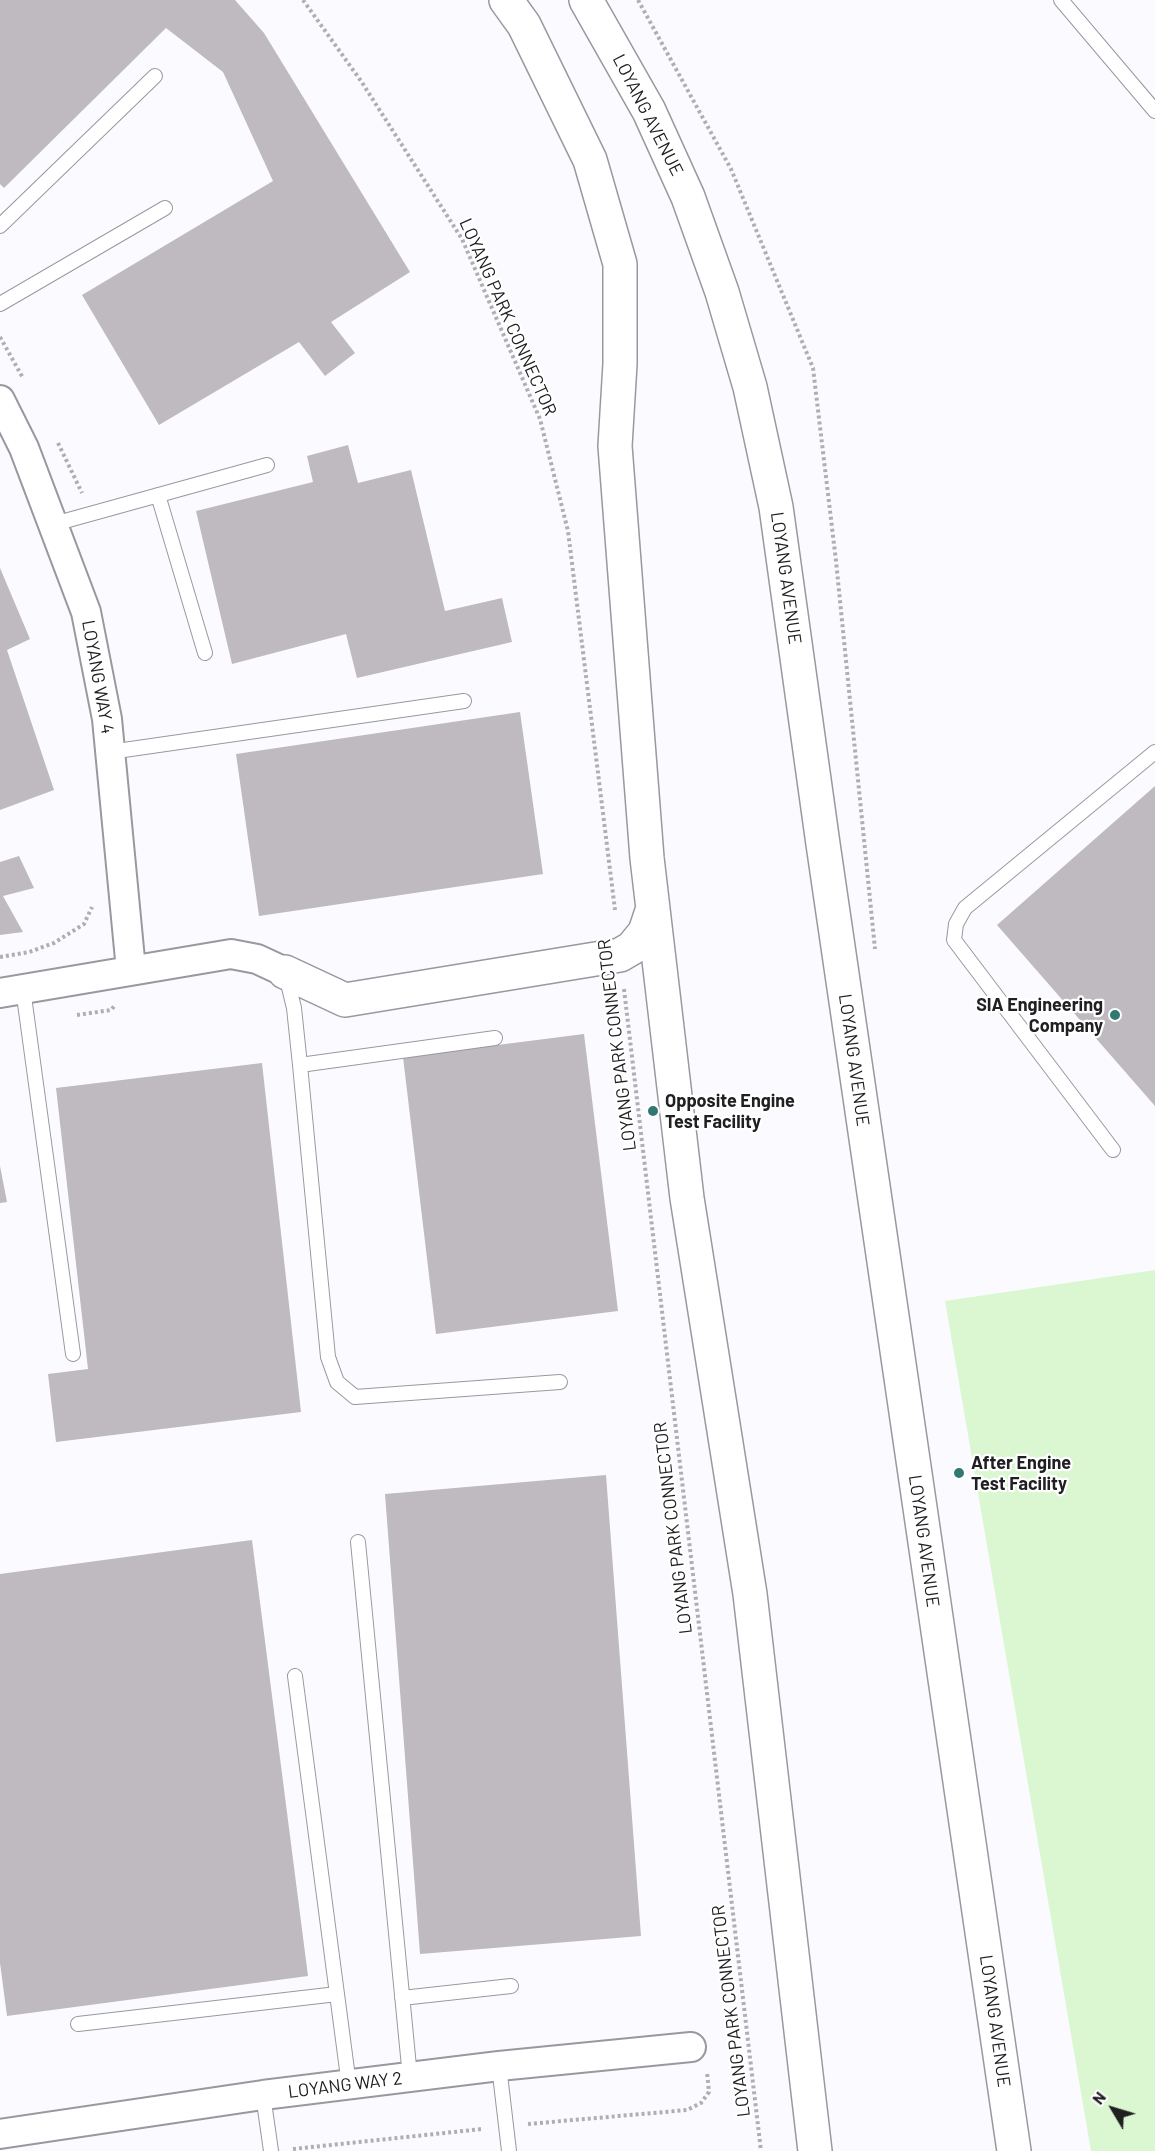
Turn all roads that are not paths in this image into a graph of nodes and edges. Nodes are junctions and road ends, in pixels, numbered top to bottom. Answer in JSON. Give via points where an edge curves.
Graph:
{"nodes":[{"id":1,"x":506,"y":0,"type":"edge"},
{"id":2,"x":586,"y":0,"type":"edge"},
{"id":3,"x":1060,"y":0,"type":"edge"},
{"id":4,"x":155,"y":76,"type":"dead end"},
{"id":5,"x":1155,"y":111,"type":"edge"},
{"id":6,"x":165,"y":208,"type":"dead end"},
{"id":7,"x":0,"y":226,"type":"edge"},
{"id":8,"x":0,"y":304,"type":"edge"},
{"id":9,"x":0,"y":400,"type":"edge"},
{"id":10,"x":267,"y":465,"type":"dead end"},
{"id":11,"x":158,"y":495,"type":"junction"},
{"id":12,"x":54,"y":524,"type":"junction"},
{"id":13,"x":205,"y":653,"type":"dead end"},
{"id":14,"x":464,"y":701,"type":"dead end"},
{"id":15,"x":110,"y":752,"type":"junction"},
{"id":16,"x":1155,"y":752,"type":"edge"},
{"id":17,"x":653,"y":908,"type":"junction"},
{"id":18,"x":131,"y":970,"type":"junction"},
{"id":19,"x":285,"y":972,"type":"junction"},
{"id":20,"x":11,"y":991,"type":"edge"},
{"id":21,"x":495,"y":1038,"type":"dead end"},
{"id":22,"x":300,"y":1065,"type":"junction"},
{"id":23,"x":1113,"y":1150,"type":"dead end"},
{"id":24,"x":73,"y":1354,"type":"dead end"},
{"id":25,"x":560,"y":1382,"type":"dead end"},
{"id":26,"x":358,"y":1542,"type":"dead end"},
{"id":27,"x":295,"y":1676,"type":"dead end"},
{"id":28,"x":510,"y":1986,"type":"dead end"},
{"id":29,"x":337,"y":1994,"type":"junction"},
{"id":30,"x":402,"y":1998,"type":"junction"},
{"id":31,"x":78,"y":2024,"type":"dead end"},
{"id":32,"x":691,"y":2047,"type":"dead end"},
{"id":33,"x":499,"y":2066,"type":"junction"},
{"id":34,"x":410,"y":2077,"type":"junction"},
{"id":35,"x":349,"y":2085,"type":"junction"},
{"id":36,"x":263,"y":2095,"type":"junction"},
{"id":37,"x":0,"y":2134,"type":"edge"},
{"id":38,"x":271,"y":2151,"type":"edge"},
{"id":39,"x":509,"y":2151,"type":"edge"},
{"id":40,"x":815,"y":2151,"type":"edge"},
{"id":41,"x":1014,"y":2151,"type":"edge"}],
"edges":[{"from":1,"to":17,"type":"main road","via":[[524,25],[590,160],[620,264],[615,446]]},
{"from":2,"to":41,"type":"main road","name":"LOYANG AVENUE","via":[[649,111],[688,198],[747,377],[777,507]]},
{"from":3,"to":5,"type":"lane"},
{"from":4,"to":7,"type":"lane"},
{"from":6,"to":8,"type":"lane"},
{"from":9,"to":12,"type":"street","name":"LOYANG WAY 4"},
{"from":10,"to":11,"type":"lane"},
{"from":11,"to":12,"type":"lane"},
{"from":11,"to":13,"type":"lane"},
{"from":12,"to":15,"type":"street","name":"LOYANG WAY 4","via":[[87,612]]},
{"from":14,"to":15,"type":"lane"},
{"from":15,"to":18,"type":"street","name":"LOYANG WAY 4"},
{"from":16,"to":23,"type":"lane","via":[[965,908],[956,924],[954,940]]},
{"from":17,"to":19,"type":"main road","via":[[645,932],[620,955],[345,1000]]},
{"from":17,"to":40,"type":"main road","via":[[687,1198],[750,1594]]},
{"from":18,"to":19,"type":"street","via":[[231,954],[257,959]]},
{"from":18,"to":20,"type":"street"},
{"from":19,"to":22,"type":"lane","via":[[294,1008]]},
{"from":20,"to":24,"type":"lane"},
{"from":21,"to":22,"type":"lane"},
{"from":22,"to":25,"type":"lane","via":[[328,1357],[337,1382],[355,1397]]},
{"from":26,"to":30,"type":"lane"},
{"from":27,"to":29,"type":"lane"},
{"from":28,"to":30,"type":"lane"},
{"from":29,"to":31,"type":"lane"},
{"from":29,"to":35,"type":"lane"},
{"from":30,"to":34,"type":"lane"},
{"from":32,"to":33,"type":"street","name":"LOYANG WAY 2"},
{"from":33,"to":34,"type":"street","name":"LOYANG WAY 2"},
{"from":33,"to":39,"type":"lane"},
{"from":34,"to":35,"type":"street","name":"LOYANG WAY 2"},
{"from":35,"to":36,"type":"street","name":"LOYANG WAY 2"},
{"from":36,"to":37,"type":"street","name":"LOYANG WAY 2"},
{"from":36,"to":38,"type":"lane"}]}
